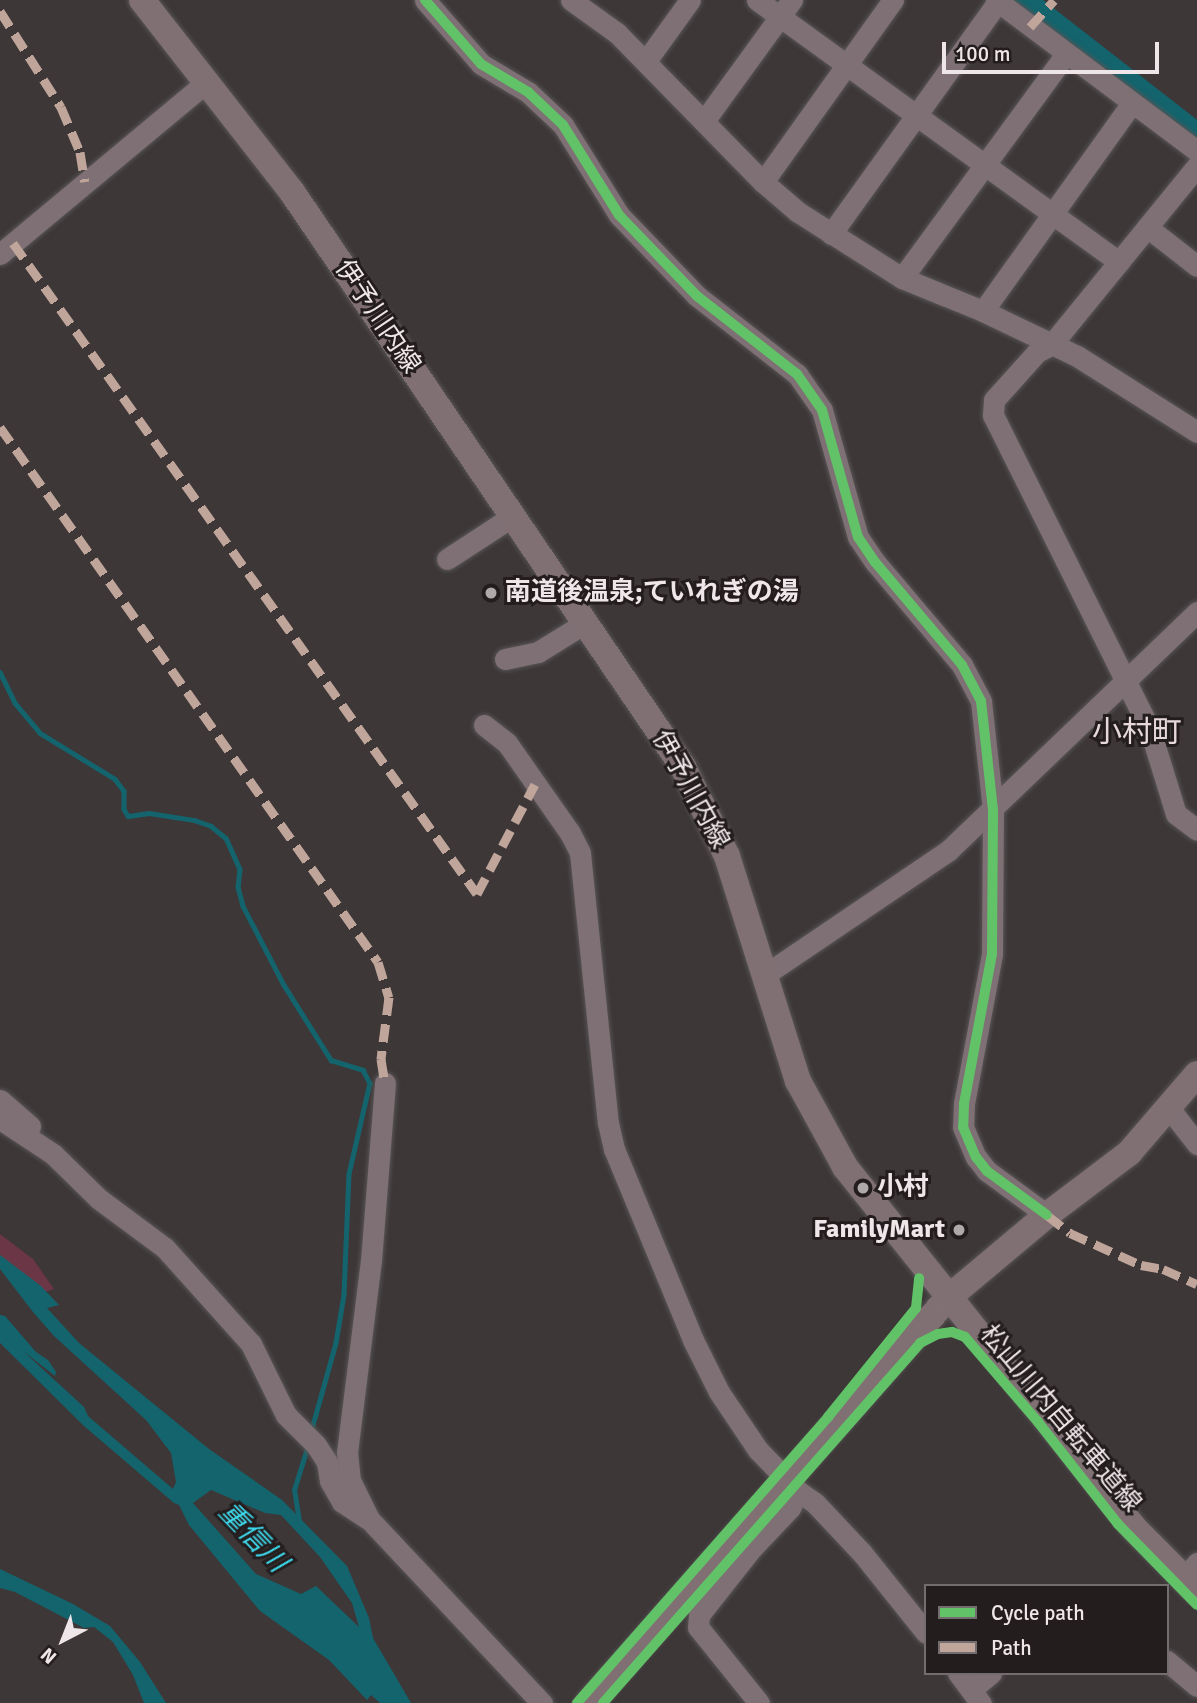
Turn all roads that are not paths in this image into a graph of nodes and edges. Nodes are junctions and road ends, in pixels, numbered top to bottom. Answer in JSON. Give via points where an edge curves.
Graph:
{"nodes":[{"id":1,"x":142,"y":0,"type":"edge"},
{"id":2,"x":425,"y":0,"type":"edge"},
{"id":3,"x":690,"y":0,"type":"edge"},
{"id":4,"x":757,"y":0,"type":"edge"},
{"id":5,"x":893,"y":0,"type":"edge"},
{"id":6,"x":997,"y":1,"type":"edge"},
{"id":7,"x":578,"y":2,"type":"edge"},
{"id":8,"x":786,"y":8,"type":"edge"},
{"id":9,"x":1066,"y":54,"type":"junction"},
{"id":10,"x":646,"y":61,"type":"junction"},
{"id":11,"x":847,"y":65,"type":"junction"},
{"id":12,"x":205,"y":83,"type":"junction"},
{"id":13,"x":1132,"y":103,"type":"junction"},
{"id":14,"x":916,"y":115,"type":"junction"},
{"id":15,"x":704,"y":121,"type":"junction"},
{"id":16,"x":1197,"y":151,"type":"edge"},
{"id":17,"x":984,"y":164,"type":"junction"},
{"id":18,"x":1197,"y":166,"type":"edge"},
{"id":19,"x":763,"y":182,"type":"junction"},
{"id":20,"x":1053,"y":214,"type":"junction"},
{"id":21,"x":1147,"y":227,"type":"junction"},
{"id":22,"x":831,"y":234,"type":"junction"},
{"id":23,"x":0,"y":254,"type":"edge"},
{"id":24,"x":1119,"y":262,"type":"junction"},
{"id":25,"x":1197,"y":266,"type":"edge"},
{"id":26,"x":902,"y":278,"type":"junction"},
{"id":27,"x":983,"y":311,"type":"junction"},
{"id":28,"x":1051,"y":345,"type":"junction"},
{"id":29,"x":1197,"y":432,"type":"edge"},
{"id":30,"x":513,"y":516,"type":"junction"},
{"id":31,"x":447,"y":559,"type":"dead end"},
{"id":32,"x":1197,"y":612,"type":"edge"},
{"id":33,"x":585,"y":623,"type":"junction"},
{"id":34,"x":505,"y":659,"type":"dead end"},
{"id":35,"x":1125,"y":681,"type":"junction"},
{"id":36,"x":484,"y":724,"type":"dead end"},
{"id":37,"x":993,"y":810,"type":"junction"},
{"id":38,"x":1197,"y":830,"type":"edge"},
{"id":39,"x":766,"y":974,"type":"junction"},
{"id":40,"x":1197,"y":1074,"type":"edge"},
{"id":41,"x":386,"y":1083,"type":"dead end"},
{"id":42,"x":0,"y":1100,"type":"edge"},
{"id":43,"x":1169,"y":1108,"type":"junction"},
{"id":44,"x":0,"y":1119,"type":"edge"},
{"id":45,"x":1197,"y":1144,"type":"edge"},
{"id":46,"x":53,"y":1154,"type":"junction"},
{"id":47,"x":1047,"y":1215,"type":"junction"},
{"id":48,"x":948,"y":1298,"type":"junction"},
{"id":49,"x":792,"y":1485,"type":"junction"},
{"id":50,"x":369,"y":1519,"type":"junction"},
{"id":51,"x":1193,"y":1578,"type":"edge"},
{"id":52,"x":924,"y":1630,"type":"edge"},
{"id":53,"x":1169,"y":1663,"type":"edge"},
{"id":54,"x":988,"y":1675,"type":"edge"},
{"id":55,"x":1197,"y":1686,"type":"edge"},
{"id":56,"x":970,"y":1689,"type":"edge"},
{"id":57,"x":542,"y":1703,"type":"edge"},
{"id":58,"x":589,"y":1703,"type":"edge"},
{"id":59,"x":759,"y":1703,"type":"edge"}],
"edges":[{"from":1,"to":12,"type":"main road","name":"伊予川内線"},
{"from":2,"to":37,"type":"street","via":[[481,64],[528,92],[563,125],[619,215],[697,296],[797,374],[822,410],[858,537],[962,666],[981,701]]},
{"from":3,"to":10,"type":"street"},
{"from":4,"to":8,"type":"street"},
{"from":5,"to":11,"type":"street"},
{"from":6,"to":9,"type":"street"},
{"from":6,"to":14,"type":"street"},
{"from":7,"to":10,"type":"street"},
{"from":8,"to":11,"type":"street"},
{"from":8,"to":15,"type":"street"},
{"from":9,"to":13,"type":"street"},
{"from":9,"to":17,"type":"street"},
{"from":10,"to":15,"type":"street"},
{"from":11,"to":14,"type":"street"},
{"from":11,"to":19,"type":"street"},
{"from":12,"to":23,"type":"street"},
{"from":12,"to":30,"type":"main road","name":"伊予川内線","via":[[292,192]]},
{"from":13,"to":16,"type":"street"},
{"from":13,"to":20,"type":"street"},
{"from":14,"to":17,"type":"street"},
{"from":14,"to":22,"type":"street"},
{"from":15,"to":19,"type":"street"},
{"from":17,"to":20,"type":"street"},
{"from":17,"to":26,"type":"street"},
{"from":18,"to":21,"type":"street"},
{"from":19,"to":22,"type":"street"},
{"from":20,"to":24,"type":"street"},
{"from":20,"to":27,"type":"street"},
{"from":21,"to":24,"type":"street"},
{"from":21,"to":25,"type":"street"},
{"from":22,"to":26,"type":"street"},
{"from":24,"to":28,"type":"street"},
{"from":26,"to":27,"type":"street"},
{"from":27,"to":28,"type":"street"},
{"from":28,"to":29,"type":"street","via":[[1077,356]]},
{"from":28,"to":35,"type":"street","via":[[1037,352],[994,400],[993,415]]},
{"from":30,"to":31,"type":"street"},
{"from":30,"to":33,"type":"main road","name":"伊予川内線"},
{"from":32,"to":35,"type":"street"},
{"from":33,"to":34,"type":"street","via":[[538,652]]},
{"from":33,"to":39,"type":"main road","name":"伊予川内線","via":[[682,767],[727,856]]},
{"from":35,"to":37,"type":"street"},
{"from":35,"to":38,"type":"street","via":[[1150,730],[1176,814]]},
{"from":36,"to":49,"type":"street","via":[[507,743],[580,853],[614,1149],[719,1392],[758,1450]]},
{"from":37,"to":39,"type":"street","via":[[949,850]]},
{"from":37,"to":47,"type":"street","via":[[992,954],[970,1067],[964,1127],[987,1171]]},
{"from":39,"to":48,"type":"main road","name":"伊予川内線","via":[[798,1081],[820,1126],[845,1167]]},
{"from":40,"to":43,"type":"main road"},
{"from":41,"to":50,"type":"street","via":[[371,1260],[347,1452],[350,1480]]},
{"from":42,"to":46,"type":"street","via":[[38,1133]]},
{"from":43,"to":45,"type":"street"},
{"from":43,"to":47,"type":"main road","via":[[1129,1153]]},
{"from":44,"to":46,"type":"street"},
{"from":46,"to":50,"type":"street","via":[[99,1199],[165,1248],[251,1344],[286,1415],[327,1462],[330,1481],[342,1502]]},
{"from":47,"to":48,"type":"main road"},
{"from":48,"to":49,"type":"main road"},
{"from":48,"to":51,"type":"main road","name":"伊予川内線","via":[[1134,1528]]},
{"from":49,"to":52,"type":"street","via":[[862,1553]]},
{"from":49,"to":58,"type":"main road"},
{"from":49,"to":59,"type":"street","via":[[790,1508],[699,1615],[698,1627]]},
{"from":50,"to":57,"type":"street"},
{"from":53,"to":55,"type":"street"},
{"from":54,"to":56,"type":"street"}]}
